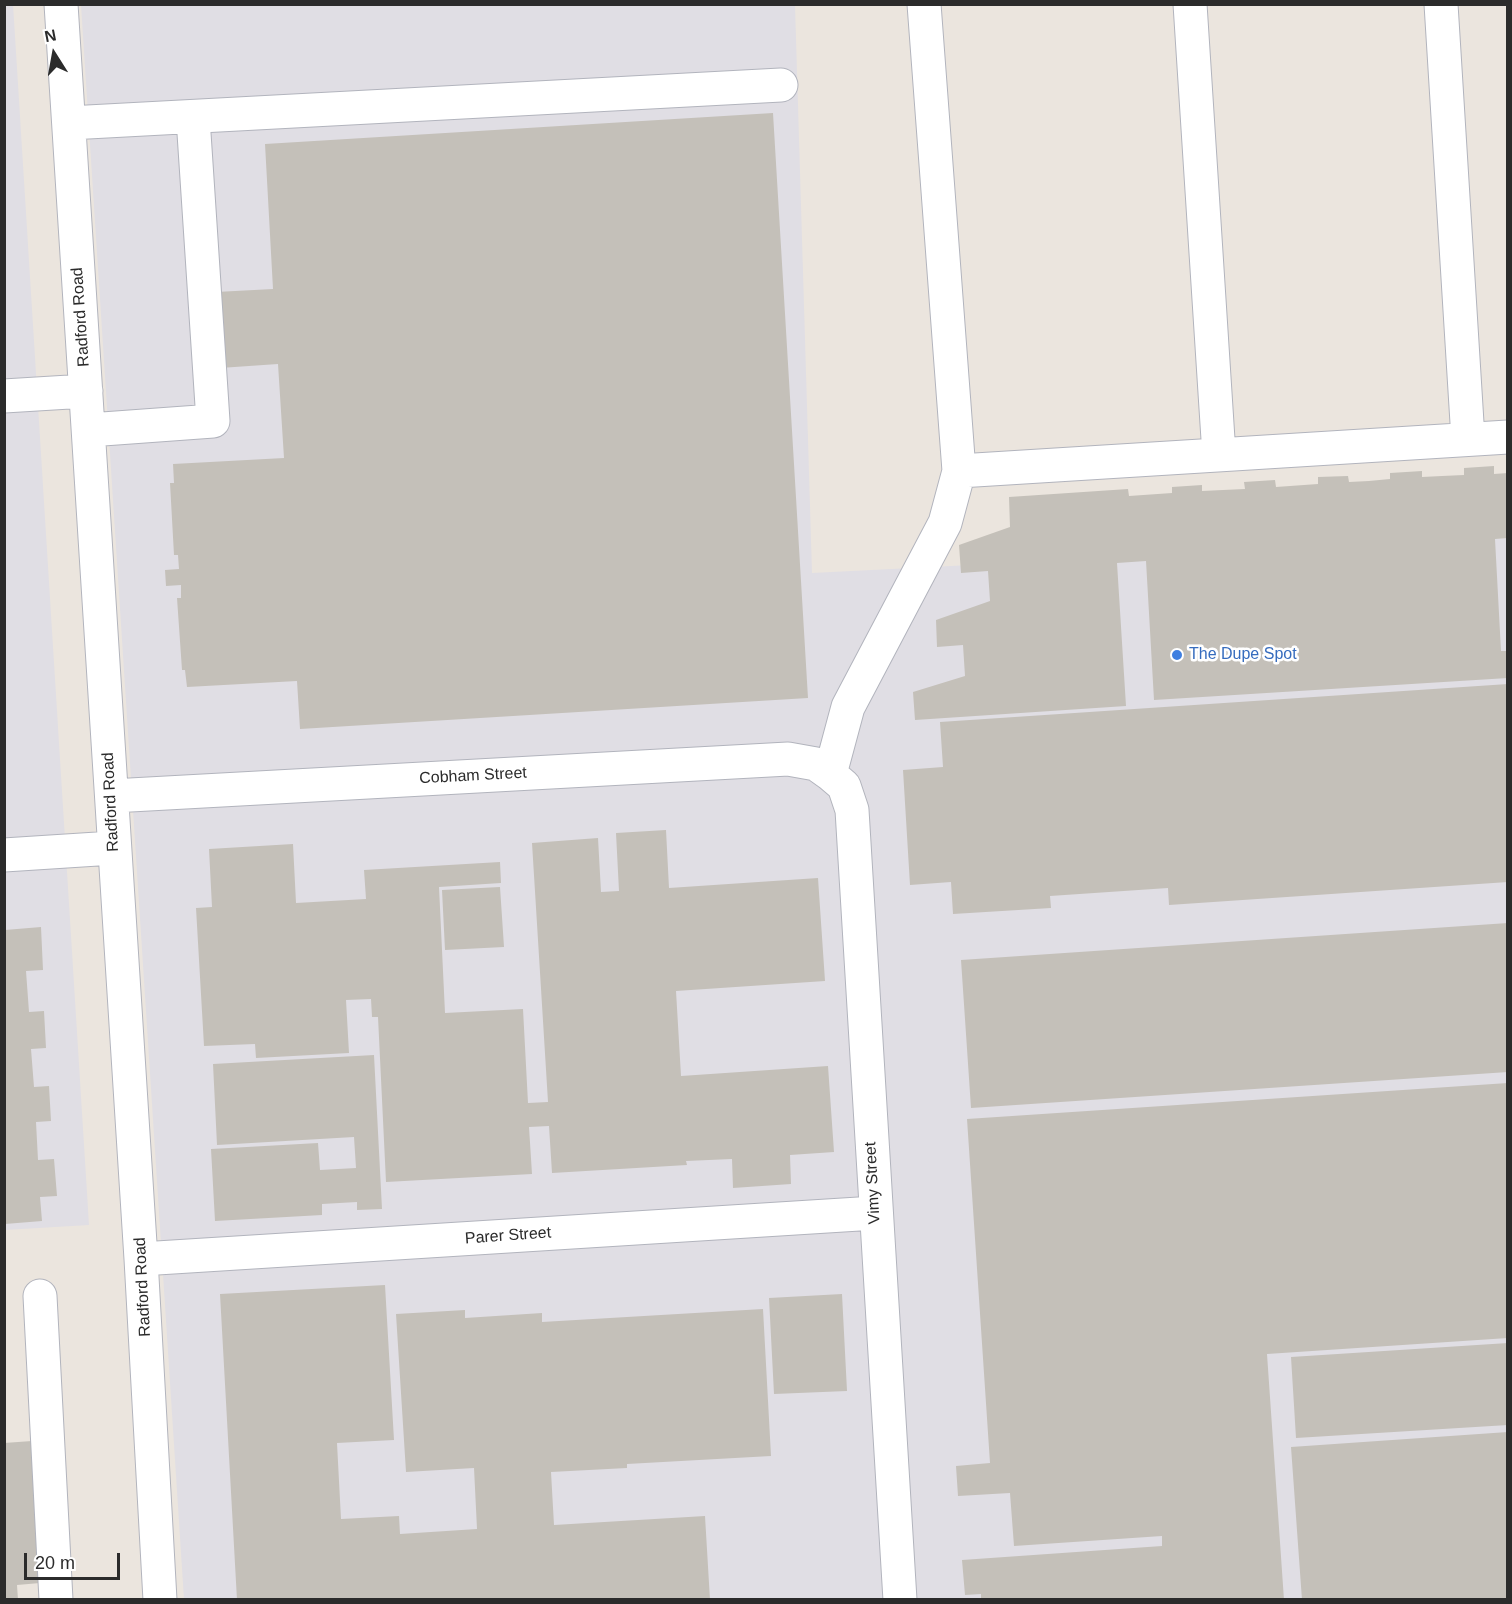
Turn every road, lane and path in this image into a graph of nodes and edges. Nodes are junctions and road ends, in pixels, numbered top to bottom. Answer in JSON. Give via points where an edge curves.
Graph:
{"nodes":[{"id":1,"x":61,"y":4,"type":"edge"},
{"id":2,"x":924,"y":4,"type":"edge"},
{"id":3,"x":1190,"y":4,"type":"edge"},
{"id":4,"x":1442,"y":4,"type":"edge"},
{"id":5,"x":781,"y":85,"type":"dead end"},
{"id":6,"x":192,"y":118,"type":"junction"},
{"id":7,"x":69,"y":123,"type":"junction"},
{"id":8,"x":86,"y":391,"type":"junction"},
{"id":9,"x":4,"y":396,"type":"edge"},
{"id":10,"x":88,"y":430,"type":"junction"},
{"id":11,"x":1508,"y":437,"type":"edge"},
{"id":12,"x":1468,"y":439,"type":"junction"},
{"id":13,"x":1219,"y":455,"type":"junction"},
{"id":14,"x":959,"y":471,"type":"junction"},
{"id":15,"x":830,"y":774,"type":"junction"},
{"id":16,"x":112,"y":796,"type":"junction"},
{"id":17,"x":113,"y":848,"type":"junction"},
{"id":18,"x":4,"y":855,"type":"edge"},
{"id":19,"x":875,"y":1213,"type":"junction"},
{"id":20,"x":141,"y":1259,"type":"junction"},
{"id":21,"x":40,"y":1296,"type":"dead end"},
{"id":22,"x":56,"y":1599,"type":"edge"},
{"id":23,"x":160,"y":1599,"type":"edge"},
{"id":24,"x":900,"y":1599,"type":"edge"}],
"edges":[{"from":1,"to":7,"type":"street","name":"Radford Road"},
{"from":2,"to":14,"type":"street"},
{"from":3,"to":13,"type":"street"},
{"from":4,"to":12,"type":"street"},
{"from":5,"to":6,"type":"street"},
{"from":6,"to":7,"type":"street"},
{"from":6,"to":10,"type":"street","via":[[213,421]]},
{"from":7,"to":8,"type":"street","name":"Radford Road"},
{"from":8,"to":9,"type":"street"},
{"from":8,"to":10,"type":"street","name":"Radford Road"},
{"from":10,"to":16,"type":"street","name":"Radford Road"},
{"from":11,"to":12,"type":"street"},
{"from":12,"to":13,"type":"street"},
{"from":13,"to":14,"type":"street"},
{"from":14,"to":15,"type":"street","via":[[945,523],[848,707]]},
{"from":15,"to":16,"type":"street","name":"Cobham Street","via":[[816,765],[788,759]]},
{"from":15,"to":19,"type":"street","name":"Vimy Street","via":[[844,786],[852,810]]},
{"from":16,"to":17,"type":"street","name":"Radford Road"},
{"from":17,"to":18,"type":"street"},
{"from":17,"to":20,"type":"street","name":"Radford Road"},
{"from":19,"to":20,"type":"street","name":"Parer Street"},
{"from":19,"to":24,"type":"street","name":"Vimy Street"},
{"from":20,"to":23,"type":"street","name":"Radford Road"},
{"from":21,"to":22,"type":"street"}]}
